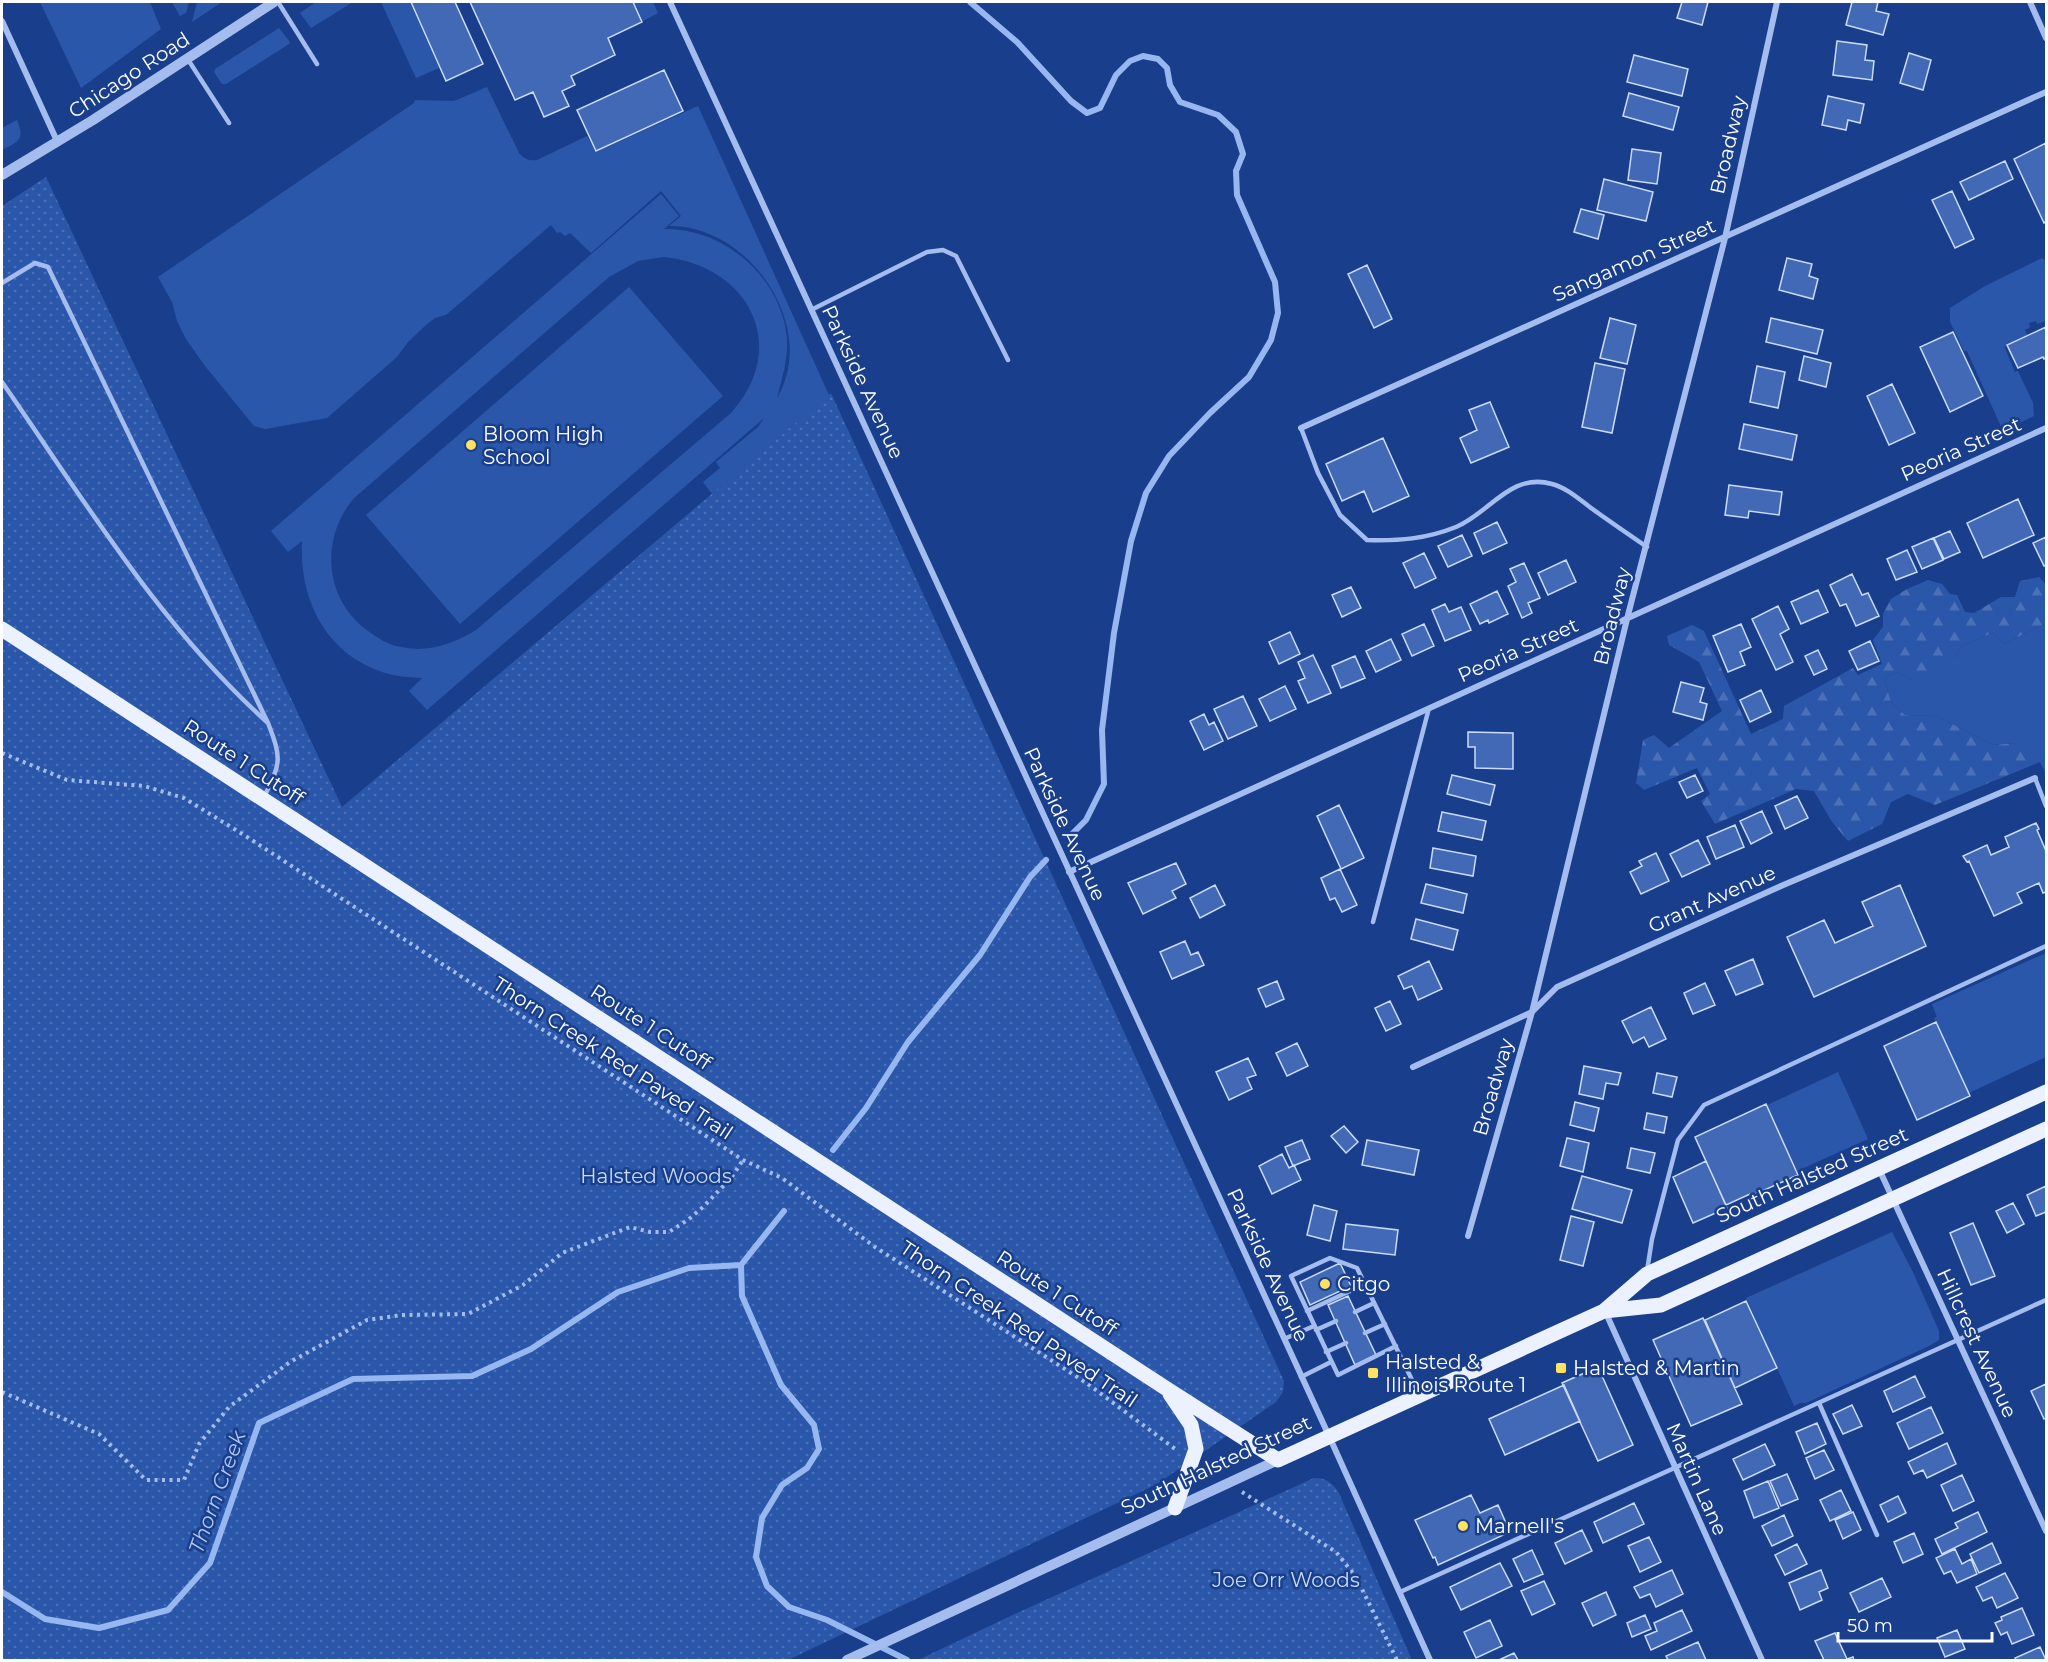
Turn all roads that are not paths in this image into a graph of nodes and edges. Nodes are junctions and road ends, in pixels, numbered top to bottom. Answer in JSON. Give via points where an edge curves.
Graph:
{"nodes":[{"id":1,"x":276,"y":2,"type":"edge"},
{"id":2,"x":670,"y":2,"type":"edge"},
{"id":3,"x":1777,"y":2,"type":"edge"},
{"id":4,"x":2030,"y":2,"type":"edge"},
{"id":5,"x":2,"y":21,"type":"edge"},
{"id":6,"x":2046,"y":38,"type":"edge"},
{"id":7,"x":187,"y":58,"type":"junction"},
{"id":8,"x":317,"y":64,"type":"dead end"},
{"id":9,"x":2046,"y":92,"type":"edge"},
{"id":10,"x":229,"y":123,"type":"dead end"},
{"id":11,"x":57,"y":141,"type":"junction"},
{"id":12,"x":2,"y":175,"type":"edge"},
{"id":13,"x":1725,"y":238,"type":"junction"},
{"id":14,"x":2,"y":283,"type":"edge"},
{"id":15,"x":811,"y":310,"type":"junction"},
{"id":16,"x":1008,"y":360,"type":"dead end"},
{"id":17,"x":2,"y":382,"type":"edge"},
{"id":18,"x":1301,"y":428,"type":"joint"},
{"id":19,"x":2046,"y":428,"type":"edge"},
{"id":20,"x":1647,"y":548,"type":"junction"},
{"id":21,"x":1627,"y":619,"type":"junction"},
{"id":22,"x":2,"y":629,"type":"edge"},
{"id":23,"x":1429,"y":708,"type":"junction"},
{"id":24,"x":268,"y":723,"type":"junction"},
{"id":25,"x":2035,"y":778,"type":"joint"},
{"id":26,"x":263,"y":800,"type":"junction"},
{"id":27,"x":2046,"y":806,"type":"edge"},
{"id":28,"x":1069,"y":872,"type":"junction"},
{"id":29,"x":1373,"y":922,"type":"dead end"},
{"id":30,"x":2046,"y":946,"type":"edge"},
{"id":31,"x":1532,"y":1012,"type":"junction"},
{"id":32,"x":1413,"y":1067,"type":"dead end"},
{"id":33,"x":2046,"y":1092,"type":"edge"},
{"id":34,"x":2046,"y":1129,"type":"edge"},
{"id":35,"x":1879,"y":1168,"type":"junction"},
{"id":36,"x":1893,"y":1199,"type":"junction"},
{"id":37,"x":1468,"y":1236,"type":"dead end"},
{"id":38,"x":1647,"y":1274,"type":"junction"},
{"id":39,"x":1365,"y":1284,"type":"junction"},
{"id":40,"x":2046,"y":1300,"type":"edge"},
{"id":41,"x":1374,"y":1303,"type":"junction"},
{"id":42,"x":1307,"y":1311,"type":"junction"},
{"id":43,"x":1604,"y":1311,"type":"junction"},
{"id":44,"x":1355,"y":1312,"type":"dead end"},
{"id":45,"x":1336,"y":1321,"type":"dead end"},
{"id":46,"x":1385,"y":1324,"type":"junction"},
{"id":47,"x":1315,"y":1328,"type":"junction"},
{"id":48,"x":1365,"y":1334,"type":"dead end"},
{"id":49,"x":1284,"y":1339,"type":"junction"},
{"id":50,"x":1958,"y":1341,"type":"junction"},
{"id":51,"x":1346,"y":1343,"type":"dead end"},
{"id":52,"x":1396,"y":1346,"type":"junction"},
{"id":53,"x":1326,"y":1352,"type":"junction"},
{"id":54,"x":1331,"y":1362,"type":"junction"},
{"id":55,"x":1301,"y":1377,"type":"junction"},
{"id":56,"x":1167,"y":1389,"type":"junction"},
{"id":57,"x":1420,"y":1395,"type":"junction"},
{"id":58,"x":1819,"y":1403,"type":"junction"},
{"id":59,"x":1329,"y":1436,"type":"junction"},
{"id":60,"x":1278,"y":1460,"type":"junction"},
{"id":61,"x":1674,"y":1469,"type":"junction"},
{"id":62,"x":1175,"y":1508,"type":"junction"},
{"id":63,"x":2046,"y":1531,"type":"edge"},
{"id":64,"x":1876,"y":1535,"type":"dead end"},
{"id":65,"x":1400,"y":1592,"type":"junction"},
{"id":66,"x":847,"y":1660,"type":"edge"},
{"id":67,"x":1430,"y":1660,"type":"edge"},
{"id":68,"x":1762,"y":1660,"type":"edge"}],
"edges":[{"from":1,"to":7,"type":"street","name":"Chicago Road"},
{"from":1,"to":8,"type":"lane"},
{"from":2,"to":15,"type":"street","name":"Parkside Avenue"},
{"from":3,"to":13,"type":"street","name":"Broadway"},
{"from":4,"to":6,"type":"street"},
{"from":5,"to":11,"type":"street"},
{"from":7,"to":10,"type":"lane"},
{"from":7,"to":11,"type":"street","name":"Chicago Road"},
{"from":9,"to":13,"type":"street","name":"Sangamon Street"},
{"from":11,"to":12,"type":"street","name":"Chicago Road"},
{"from":13,"to":18,"type":"street","name":"Sangamon Street"},
{"from":13,"to":20,"type":"street","name":"Broadway"},
{"from":14,"to":24,"type":"lane","via":[[35,262],[48,267]]},
{"from":15,"to":16,"type":"lane","via":[[927,252],[943,250],[956,256]]},
{"from":15,"to":28,"type":"street","name":"Parkside Avenue"},
{"from":17,"to":24,"type":"lane","via":[[151,598],[234,692]]},
{"from":18,"to":20,"type":"lane","via":[[1340,515],[1366,540],[1399,541],[1451,529],[1503,493],[1537,481],[1564,489]]},
{"from":19,"to":21,"type":"street","name":"Peoria Street"},
{"from":20,"to":21,"type":"street","name":"Broadway"},
{"from":21,"to":23,"type":"street","name":"Peoria Street"},
{"from":21,"to":31,"type":"street","name":"Broadway"},
{"from":22,"to":26,"type":"main road","name":"Route 1 Cutoff"},
{"from":23,"to":28,"type":"street","name":"Peoria Street"},
{"from":23,"to":29,"type":"lane"},
{"from":24,"to":26,"type":"lane","via":[[278,747],[278,769]]},
{"from":25,"to":27,"type":"lane"},
{"from":25,"to":31,"type":"street","name":"Grant Avenue","via":[[1557,987]]},
{"from":26,"to":56,"type":"main road","name":"Route 1 Cutoff"},
{"from":28,"to":49,"type":"street","name":"Parkside Avenue"},
{"from":30,"to":38,"type":"lane","via":[[1704,1106],[1678,1140],[1652,1239]]},
{"from":31,"to":32,"type":"street","name":"Grant Avenue"},
{"from":31,"to":37,"type":"street","name":"Broadway"},
{"from":33,"to":35,"type":"main road","name":"South Halsted Street"},
{"from":34,"to":36,"type":"main road","name":"South Halsted Street"},
{"from":35,"to":36,"type":"street","name":"Hillcrest Avenue"},
{"from":35,"to":38,"type":"main road","name":"South Halsted Street"},
{"from":36,"to":43,"type":"main road","name":"South Halsted Street","via":[[1661,1305]]},
{"from":36,"to":50,"type":"street","name":"Hillcrest Avenue"},
{"from":38,"to":43,"type":"main road","name":"South Halsted Street"},
{"from":39,"to":41,"type":"lane"},
{"from":39,"to":42,"type":"lane"},
{"from":39,"to":42,"type":"lane","via":[[1357,1268],[1330,1258],[1291,1276]]},
{"from":40,"to":50,"type":"lane"},
{"from":41,"to":44,"type":"lane"},
{"from":41,"to":46,"type":"lane"},
{"from":42,"to":47,"type":"lane"},
{"from":43,"to":57,"type":"main road","name":"South Halsted Street"},
{"from":43,"to":61,"type":"street","name":"Martin Lane"},
{"from":45,"to":47,"type":"lane"},
{"from":46,"to":48,"type":"lane"},
{"from":46,"to":52,"type":"lane"},
{"from":47,"to":49,"type":"lane"},
{"from":47,"to":53,"type":"lane"},
{"from":49,"to":55,"type":"street","name":"Parkside Avenue"},
{"from":50,"to":58,"type":"lane"},
{"from":50,"to":63,"type":"street","name":"Hillcrest Avenue"},
{"from":51,"to":53,"type":"lane"},
{"from":52,"to":54,"type":"lane","via":[[1338,1375]]},
{"from":52,"to":57,"type":"lane"},
{"from":53,"to":54,"type":"lane"},
{"from":54,"to":55,"type":"lane"},
{"from":55,"to":59,"type":"street","name":"Parkside Avenue"},
{"from":56,"to":60,"type":"main road","name":"Route 1 Cutoff"},
{"from":56,"to":62,"type":"main road","via":[[1191,1425],[1196,1449]]},
{"from":57,"to":59,"type":"main road","name":"South Halsted Street"},
{"from":58,"to":61,"type":"lane"},
{"from":58,"to":64,"type":"lane"},
{"from":59,"to":60,"type":"main road","name":"South Halsted Street"},
{"from":59,"to":65,"type":"street","name":"Parkside Avenue"},
{"from":60,"to":62,"type":"street","name":"South Halsted Street"},
{"from":61,"to":65,"type":"lane"},
{"from":61,"to":68,"type":"street","name":"Martin Lane"},
{"from":62,"to":66,"type":"street","name":"South Halsted Street"},
{"from":65,"to":67,"type":"street","name":"Parkside Avenue"}]}
